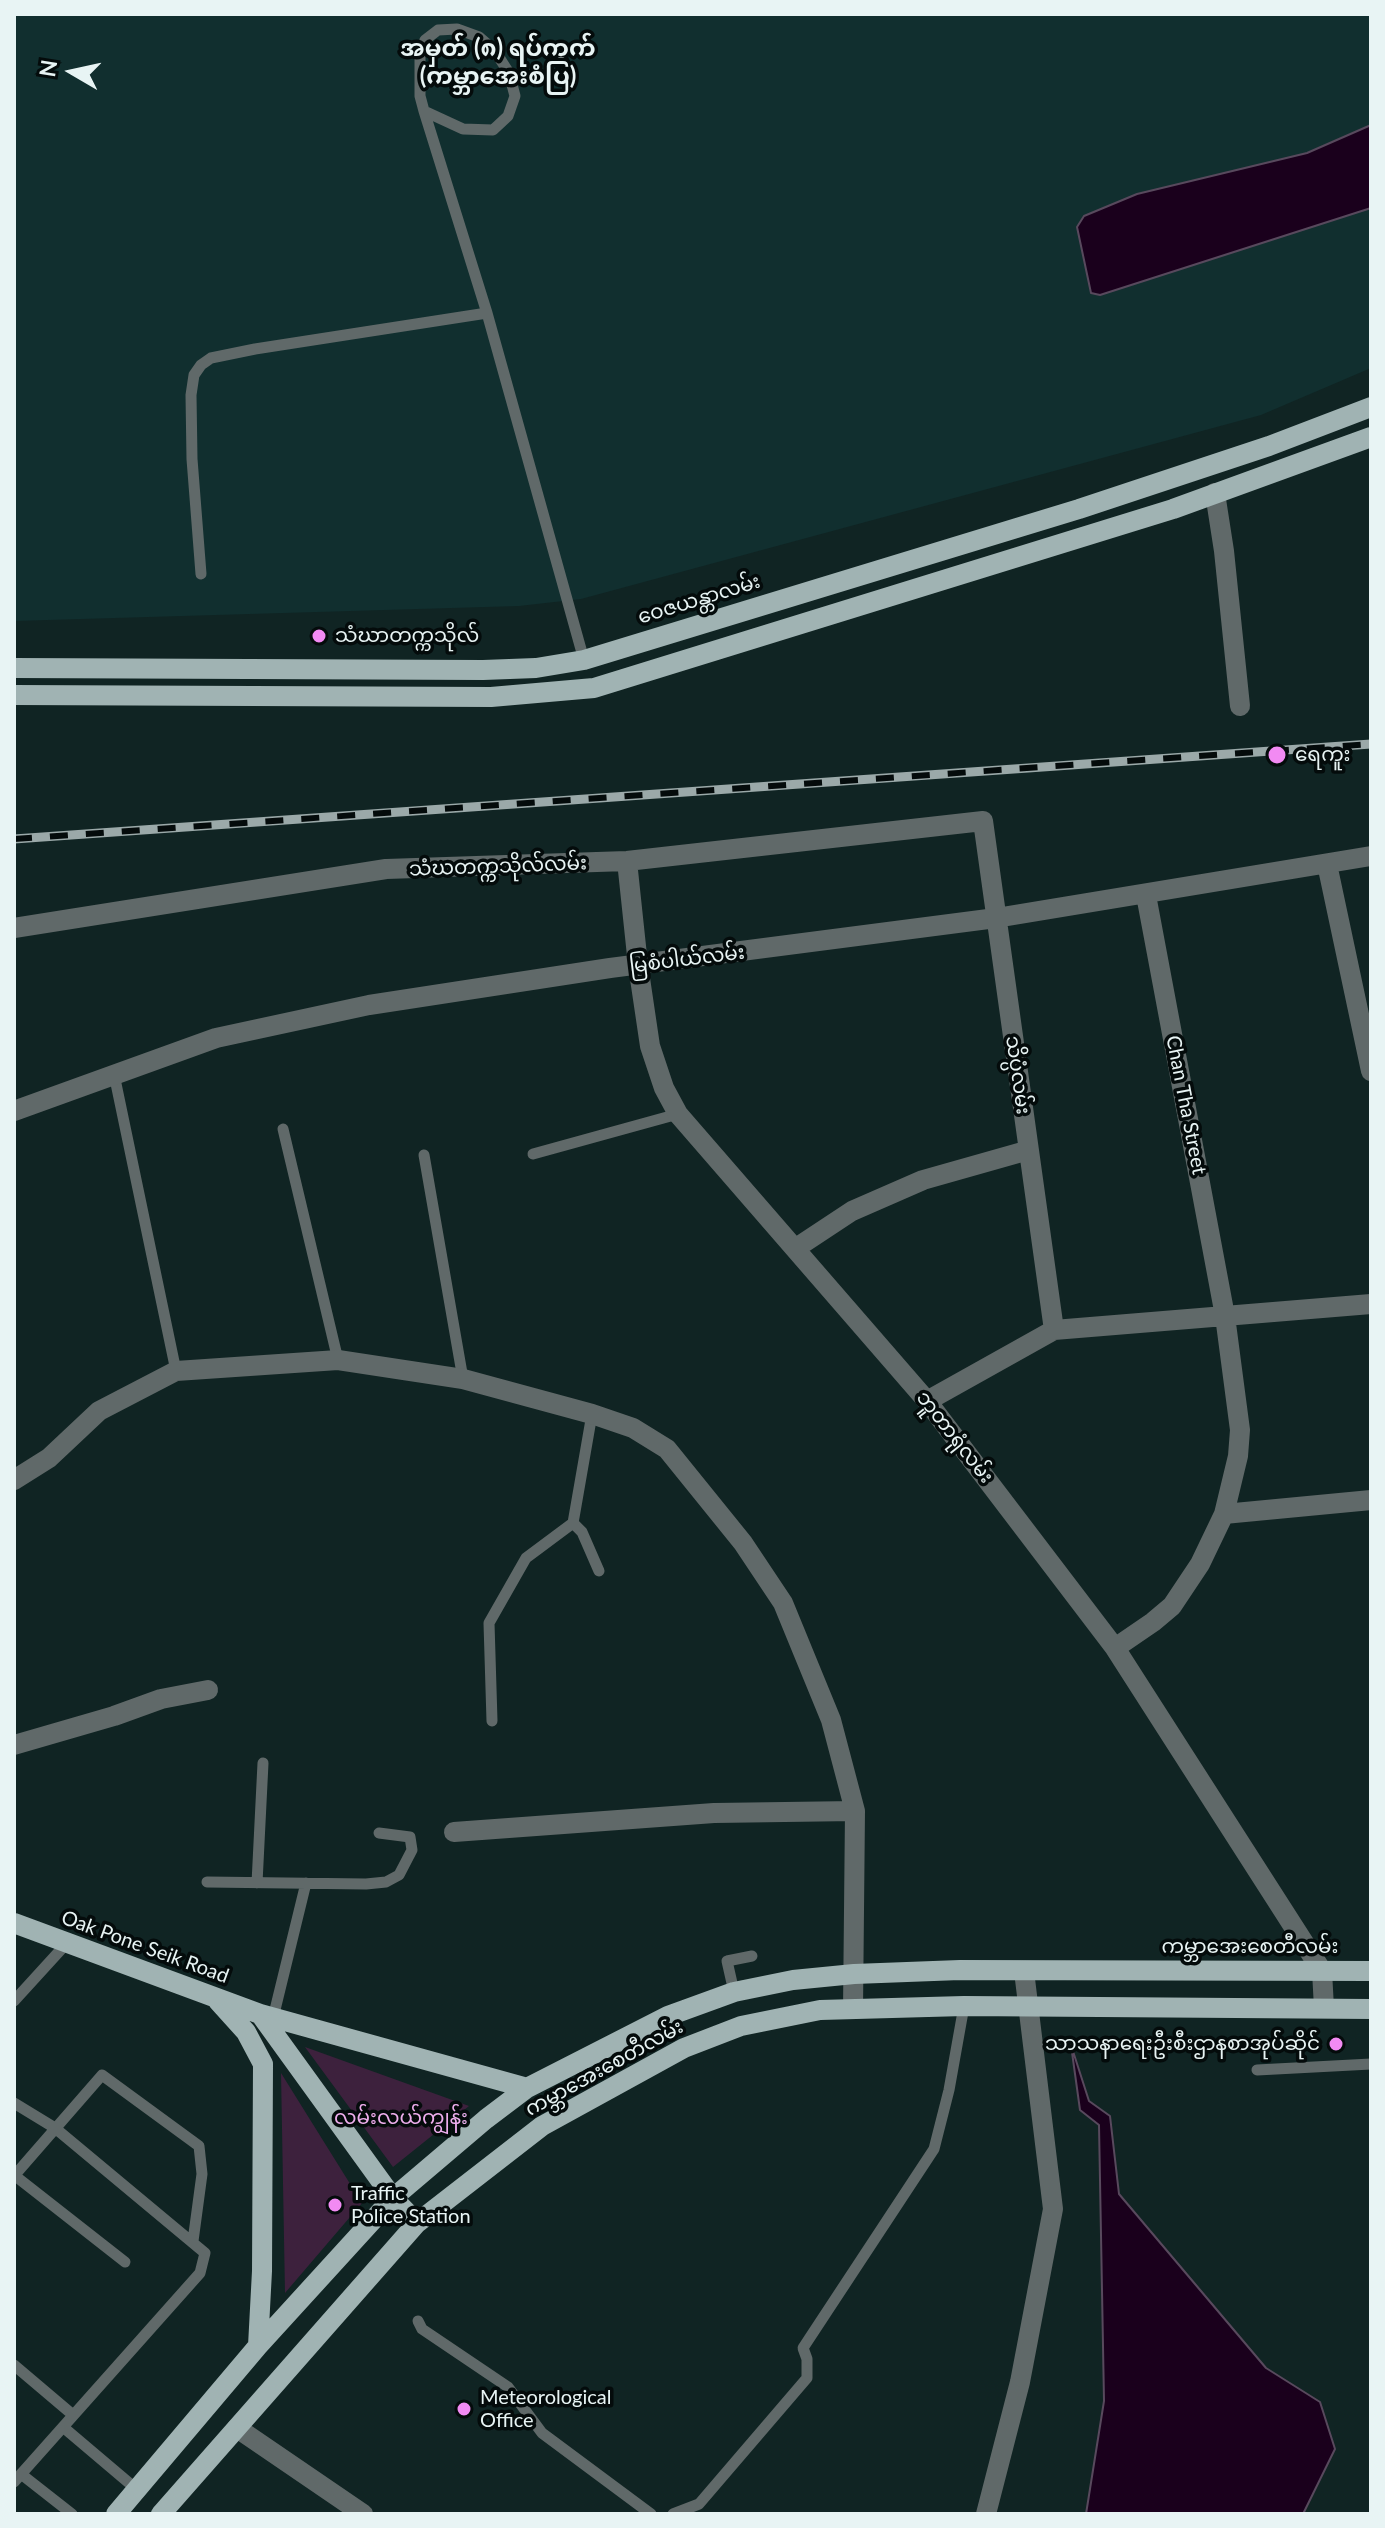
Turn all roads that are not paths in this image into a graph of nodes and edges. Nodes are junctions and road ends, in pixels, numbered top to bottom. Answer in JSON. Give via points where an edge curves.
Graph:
{"nodes":[{"id":1,"x":424,"y":111,"type":"junction"},
{"id":2,"x":487,"y":313,"type":"junction"},
{"id":3,"x":1371,"y":407,"type":"edge"},
{"id":4,"x":1371,"y":437,"type":"edge"},
{"id":5,"x":1215,"y":493,"type":"junction"},
{"id":6,"x":201,"y":574,"type":"dead end"},
{"id":7,"x":584,"y":660,"type":"junction"},
{"id":8,"x":14,"y":668,"type":"edge"},
{"id":9,"x":14,"y":695,"type":"edge"},
{"id":10,"x":1240,"y":706,"type":"dead end"},
{"id":11,"x":983,"y":821,"type":"joint"},
{"id":12,"x":1371,"y":856,"type":"edge"},
{"id":13,"x":627,"y":861,"type":"junction"},
{"id":14,"x":1327,"y":864,"type":"junction"},
{"id":15,"x":1146,"y":895,"type":"junction"},
{"id":16,"x":996,"y":918,"type":"junction"},
{"id":17,"x":14,"y":928,"type":"edge"},
{"id":18,"x":638,"y":965,"type":"junction"},
{"id":19,"x":1371,"y":1071,"type":"edge"},
{"id":20,"x":114,"y":1074,"type":"junction"},
{"id":21,"x":14,"y":1111,"type":"edge"},
{"id":22,"x":678,"y":1114,"type":"junction"},
{"id":23,"x":283,"y":1129,"type":"dead end"},
{"id":24,"x":1029,"y":1150,"type":"junction"},
{"id":25,"x":533,"y":1154,"type":"dead end"},
{"id":26,"x":424,"y":1155,"type":"dead end"},
{"id":27,"x":796,"y":1248,"type":"junction"},
{"id":28,"x":1371,"y":1304,"type":"edge"},
{"id":29,"x":1225,"y":1316,"type":"junction"},
{"id":30,"x":1054,"y":1330,"type":"junction"},
{"id":31,"x":338,"y":1360,"type":"junction"},
{"id":32,"x":176,"y":1371,"type":"junction"},
{"id":33,"x":463,"y":1379,"type":"junction"},
{"id":34,"x":927,"y":1401,"type":"junction"},
{"id":35,"x":592,"y":1414,"type":"junction"},
{"id":36,"x":15,"y":1476,"type":"edge"},
{"id":37,"x":1371,"y":1500,"type":"edge"},
{"id":38,"x":1224,"y":1514,"type":"junction"},
{"id":39,"x":573,"y":1523,"type":"junction"},
{"id":40,"x":599,"y":1571,"type":"dead end"},
{"id":41,"x":1115,"y":1648,"type":"junction"},
{"id":42,"x":208,"y":1690,"type":"dead end"},
{"id":43,"x":492,"y":1721,"type":"dead end"},
{"id":44,"x":14,"y":1745,"type":"edge"},
{"id":45,"x":263,"y":1763,"type":"dead end"},
{"id":46,"x":855,"y":1811,"type":"junction"},
{"id":47,"x":454,"y":1832,"type":"dead end"},
{"id":48,"x":379,"y":1833,"type":"dead end"},
{"id":49,"x":207,"y":1882,"type":"dead end"},
{"id":50,"x":257,"y":1883,"type":"junction"},
{"id":51,"x":306,"y":1883,"type":"junction"},
{"id":52,"x":14,"y":1923,"type":"edge"},
{"id":53,"x":66,"y":1944,"type":"junction"},
{"id":54,"x":752,"y":1956,"type":"dead end"},
{"id":55,"x":1024,"y":1971,"type":"junction"},
{"id":56,"x":1322,"y":1971,"type":"junction"},
{"id":57,"x":1371,"y":1971,"type":"edge"},
{"id":58,"x":854,"y":1974,"type":"junction"},
{"id":59,"x":734,"y":1992,"type":"junction"},
{"id":60,"x":215,"y":1998,"type":"junction"},
{"id":61,"x":14,"y":2001,"type":"edge"},
{"id":62,"x":964,"y":2006,"type":"junction"},
{"id":63,"x":1027,"y":2006,"type":"junction"},
{"id":64,"x":1324,"y":2008,"type":"junction"},
{"id":65,"x":853,"y":2009,"type":"junction"},
{"id":66,"x":1371,"y":2009,"type":"edge"},
{"id":67,"x":267,"y":2016,"type":"junction"},
{"id":68,"x":1371,"y":2064,"type":"edge"},
{"id":69,"x":1257,"y":2070,"type":"dead end"},
{"id":70,"x":527,"y":2088,"type":"junction"},
{"id":71,"x":14,"y":2103,"type":"edge"},
{"id":72,"x":55,"y":2128,"type":"junction"},
{"id":73,"x":14,"y":2176,"type":"edge"},
{"id":74,"x":393,"y":2198,"type":"junction"},
{"id":75,"x":417,"y":2223,"type":"junction"},
{"id":76,"x":193,"y":2241,"type":"junction"},
{"id":77,"x":125,"y":2262,"type":"dead end"},
{"id":78,"x":418,"y":2321,"type":"dead end"},
{"id":79,"x":258,"y":2346,"type":"junction"},
{"id":80,"x":14,"y":2365,"type":"edge"},
{"id":81,"x":73,"y":2415,"type":"junction"},
{"id":82,"x":63,"y":2427,"type":"junction"},
{"id":83,"x":237,"y":2428,"type":"junction"},
{"id":84,"x":18,"y":2478,"type":"edge"},
{"id":85,"x":135,"y":2488,"type":"junction"},
{"id":86,"x":119,"y":2513,"type":"edge"},
{"id":87,"x":72,"y":2514,"type":"edge"},
{"id":88,"x":161,"y":2514,"type":"edge"},
{"id":89,"x":363,"y":2514,"type":"edge"},
{"id":90,"x":651,"y":2514,"type":"edge"},
{"id":91,"x":673,"y":2514,"type":"edge"},
{"id":92,"x":986,"y":2514,"type":"edge"}],
"edges":[{"from":1,"to":1,"type":"lane","via":[[420,55],[425,40],[438,30],[457,29],[479,37],[509,73],[515,96],[508,116],[493,130],[463,129]]},
{"from":1,"to":2,"type":"lane"},
{"from":2,"to":6,"type":"lane","via":[[255,349],[201,365],[191,395]]},
{"from":2,"to":7,"type":"lane"},
{"from":3,"to":7,"type":"main road","name":"ဝေဇယန္တာလမ်း","via":[[1079,509]]},
{"from":4,"to":5,"type":"main road"},
{"from":5,"to":9,"type":"main road","via":[[594,688],[491,697]]},
{"from":5,"to":10,"type":"street"},
{"from":7,"to":8,"type":"main road","name":"ဝေဇယန္တာလမ်း","via":[[483,670]]},
{"from":11,"to":13,"type":"street","name":"သံဃတက္ကသိုလ်လမ်း"},
{"from":11,"to":16,"type":"street","name":"သိပ္ပံလမ်း"},
{"from":12,"to":14,"type":"street","name":"မြစံပါယ်လမ်း"},
{"from":13,"to":17,"type":"street","name":"သံဃတက္ကသိုလ်လမ်း","via":[[386,869]]},
{"from":13,"to":18,"type":"street","name":"ဘူတာရုံလမ်း"},
{"from":14,"to":15,"type":"street","name":"မြစံပါယ်လမ်း"},
{"from":14,"to":19,"type":"street"},
{"from":15,"to":16,"type":"street","name":"မြစံပါယ်လမ်း"},
{"from":15,"to":29,"type":"street","name":"Chan Tha Street"},
{"from":16,"to":18,"type":"street","name":"မြစံပါယ်လမ်း"},
{"from":16,"to":24,"type":"street","name":"သိပ္ပံလမ်း"},
{"from":18,"to":20,"type":"street","name":"မြစံပါယ်လမ်း","via":[[323,1015],[216,1038]]},
{"from":18,"to":22,"type":"street","name":"ဘူတာရုံလမ်း","via":[[650,1046]]},
{"from":20,"to":21,"type":"street","name":"မြစံပါယ်လမ်း"},
{"from":20,"to":32,"type":"lane"},
{"from":22,"to":25,"type":"lane"},
{"from":22,"to":27,"type":"street","name":"ဘူတာရုံလမ်း"},
{"from":23,"to":31,"type":"lane"},
{"from":24,"to":27,"type":"street","via":[[923,1180],[852,1211]]},
{"from":24,"to":30,"type":"street","name":"သိပ္ပံလမ်း"},
{"from":26,"to":33,"type":"lane"},
{"from":27,"to":34,"type":"street","name":"ဘူတာရုံလမ်း"},
{"from":28,"to":29,"type":"street"},
{"from":29,"to":30,"type":"street"},
{"from":29,"to":38,"type":"street","name":"Chan Tha Street","via":[[1240,1430]]},
{"from":30,"to":34,"type":"street"},
{"from":31,"to":32,"type":"street"},
{"from":31,"to":33,"type":"street"},
{"from":32,"to":36,"type":"street","via":[[99,1411],[49,1458]]},
{"from":33,"to":35,"type":"street"},
{"from":34,"to":41,"type":"street","name":"ဘူတာရုံလမ်း"},
{"from":35,"to":39,"type":"lane"},
{"from":35,"to":46,"type":"street","via":[[633,1428],[667,1449],[743,1543],[783,1603],[831,1720]]},
{"from":37,"to":38,"type":"street"},
{"from":38,"to":41,"type":"street","name":"Chan Tha Street","via":[[1172,1606]]},
{"from":39,"to":40,"type":"lane"},
{"from":39,"to":43,"type":"lane","via":[[526,1558],[489,1623]]},
{"from":41,"to":56,"type":"street","name":"ဘူတာရုံလမ်း"},
{"from":42,"to":44,"type":"street","via":[[161,1699]]},
{"from":45,"to":50,"type":"lane"},
{"from":46,"to":47,"type":"street","via":[[714,1813]]},
{"from":46,"to":58,"type":"street"},
{"from":48,"to":51,"type":"lane","via":[[410,1837],[412,1850],[399,1875],[366,1884]]},
{"from":49,"to":50,"type":"lane"},
{"from":50,"to":51,"type":"lane"},
{"from":51,"to":67,"type":"lane"},
{"from":52,"to":53,"type":"main road","name":"Oak Pone Seik Road"},
{"from":53,"to":60,"type":"main road","name":"Oak Pone Seik Road"},
{"from":53,"to":61,"type":"lane"},
{"from":54,"to":59,"type":"lane","via":[[727,1961]]},
{"from":55,"to":56,"type":"main road","name":"ကမ္ဘာအေးစေတီလမ်း"},
{"from":55,"to":58,"type":"main road","name":"ကမ္ဘာအေးစေတီလမ်း"},
{"from":55,"to":63,"type":"street"},
{"from":56,"to":57,"type":"main road","name":"ကမ္ဘာအေးစေတီလမ်း"},
{"from":56,"to":64,"type":"street","name":"ဘူတာရုံလမ်း"},
{"from":58,"to":59,"type":"main road","name":"ကမ္ဘာအေးစေတီလမ်း"},
{"from":58,"to":65,"type":"street"},
{"from":59,"to":70,"type":"main road","name":"ကမ္ဘာအေးစေတီလမ်း","via":[[668,2016]]},
{"from":60,"to":67,"type":"main road","name":"Oak Pone Seik Road"},
{"from":60,"to":79,"type":"main road","via":[[246,2032],[263,2064]]},
{"from":62,"to":63,"type":"main road","name":"ကမ္ဘာအေးစေတီလမ်း"},
{"from":62,"to":65,"type":"main road","name":"ကမ္ဘာအေးစေတီလမ်း"},
{"from":62,"to":91,"type":"lane","via":[[934,2149],[803,2348],[807,2378],[699,2504]]},
{"from":63,"to":64,"type":"main road","name":"ကမ္ဘာအေးစေတီလမ်း"},
{"from":63,"to":92,"type":"street","via":[[1053,2209],[1020,2382]]},
{"from":64,"to":66,"type":"main road","name":"ကမ္ဘာအေးစေတီလမ်း"},
{"from":65,"to":75,"type":"main road","name":"ကမ္ဘာအေးစေတီလမ်း","via":[[741,2026],[684,2048],[542,2126]]},
{"from":67,"to":70,"type":"main road","name":"Oak Pone Seik Road"},
{"from":67,"to":74,"type":"main road"},
{"from":68,"to":69,"type":"lane"},
{"from":70,"to":74,"type":"main road","name":"ကမ္ဘာအေးစေတီလမ်း"},
{"from":71,"to":72,"type":"lane"},
{"from":72,"to":73,"type":"lane"},
{"from":72,"to":76,"type":"lane"},
{"from":72,"to":76,"type":"lane","via":[[102,2075],[199,2146],[202,2174]]},
{"from":73,"to":77,"type":"lane"},
{"from":74,"to":75,"type":"main road"},
{"from":74,"to":79,"type":"main road"},
{"from":75,"to":83,"type":"main road","name":"ကမ္ဘာအေးစေတီလမ်း"},
{"from":76,"to":81,"type":"lane","via":[[205,2253],[200,2273]]},
{"from":78,"to":90,"type":"lane","via":[[422,2329],[508,2387],[542,2433]]},
{"from":79,"to":85,"type":"main road"},
{"from":80,"to":81,"type":"lane"},
{"from":81,"to":82,"type":"lane"},
{"from":82,"to":84,"type":"lane"},
{"from":82,"to":85,"type":"lane"},
{"from":83,"to":88,"type":"main road","name":"ကမ္ဘာအေးစေတီလမ်း"},
{"from":83,"to":89,"type":"street"},
{"from":84,"to":87,"type":"lane"},
{"from":85,"to":86,"type":"main road"}]}
